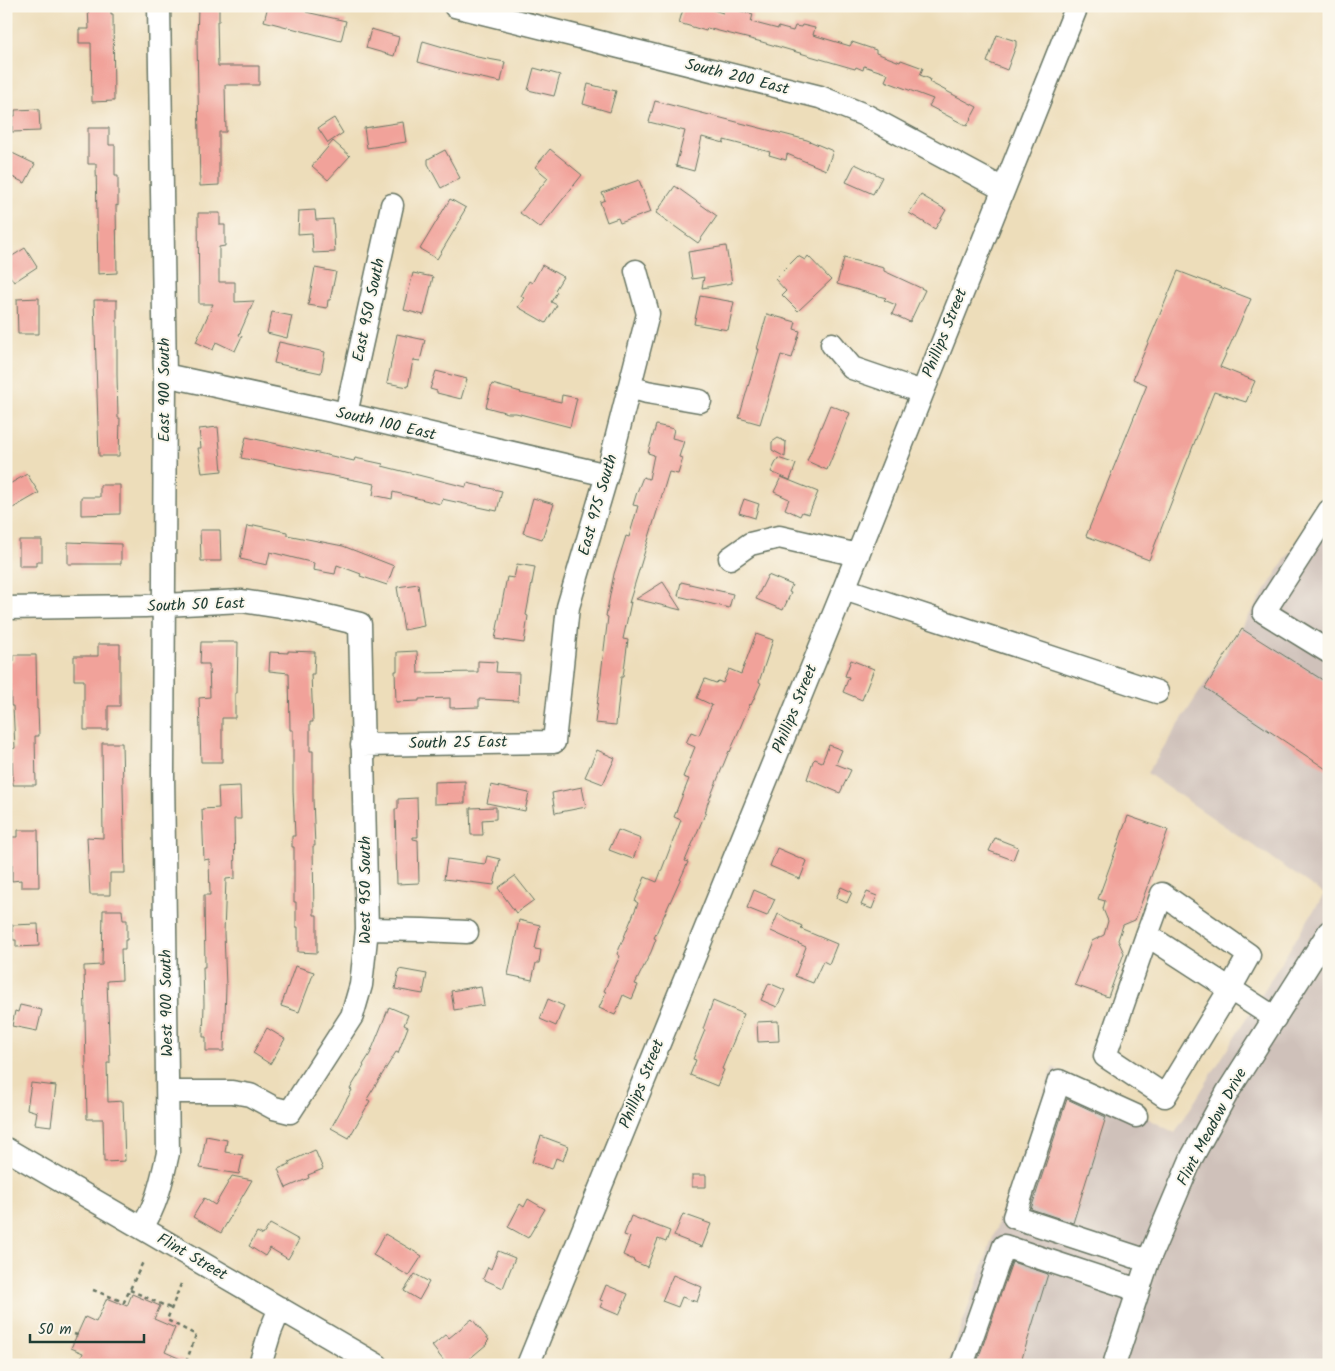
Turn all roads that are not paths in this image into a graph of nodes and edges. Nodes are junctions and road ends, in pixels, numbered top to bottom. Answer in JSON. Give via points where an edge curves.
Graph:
{"nodes":[{"id":1,"x":159,"y":6,"type":"edge"},
{"id":2,"x":455,"y":6,"type":"edge"},
{"id":3,"x":1077,"y":6,"type":"edge"},
{"id":4,"x":1003,"y":189,"type":"junction"},
{"id":5,"x":392,"y":205,"type":"dead end"},
{"id":6,"x":636,"y":271,"type":"dead end"},
{"id":7,"x":832,"y":344,"type":"dead end"},
{"id":8,"x":164,"y":376,"type":"junction"},
{"id":9,"x":630,"y":387,"type":"junction"},
{"id":10,"x":922,"y":392,"type":"junction"},
{"id":11,"x":700,"y":401,"type":"dead end"},
{"id":12,"x":346,"y":414,"type":"junction"},
{"id":13,"x":606,"y":475,"type":"junction"},
{"id":14,"x":1329,"y":511,"type":"edge"},
{"id":15,"x":858,"y":555,"type":"junction"},
{"id":16,"x":730,"y":558,"type":"dead end"},
{"id":17,"x":844,"y":589,"type":"junction"},
{"id":18,"x":162,"y":605,"type":"junction"},
{"id":19,"x":6,"y":608,"type":"edge"},
{"id":20,"x":1329,"y":652,"type":"edge"},
{"id":21,"x":1157,"y":692,"type":"dead end"},
{"id":22,"x":361,"y":708,"type":"joint"},
{"id":23,"x":554,"y":742,"type":"joint"},
{"id":24,"x":362,"y":745,"type":"junction"},
{"id":25,"x":163,"y":774,"type":"joint"},
{"id":26,"x":367,"y":929,"type":"junction"},
{"id":27,"x":467,"y":932,"type":"dead end"},
{"id":28,"x":1147,"y":935,"type":"junction"},
{"id":29,"x":1325,"y":945,"type":"edge"},
{"id":30,"x":1230,"y":989,"type":"junction"},
{"id":31,"x":1274,"y":1018,"type":"junction"},
{"id":32,"x":168,"y":1092,"type":"junction"},
{"id":33,"x":1136,"y":1116,"type":"dead end"},
{"id":34,"x":6,"y":1149,"type":"edge"},
{"id":35,"x":142,"y":1227,"type":"junction"},
{"id":36,"x":1148,"y":1261,"type":"junction"},
{"id":37,"x":1138,"y":1290,"type":"junction"},
{"id":38,"x":280,"y":1308,"type":"junction"},
{"id":39,"x":260,"y":1365,"type":"edge"},
{"id":40,"x":377,"y":1365,"type":"edge"},
{"id":41,"x":528,"y":1365,"type":"edge"},
{"id":42,"x":962,"y":1365,"type":"edge"},
{"id":43,"x":1114,"y":1365,"type":"edge"}],
"edges":[{"from":1,"to":8,"type":"street","name":"East 900 South"},
{"from":2,"to":4,"type":"street","name":"South 200 East","via":[[820,97],[868,116]]},
{"from":3,"to":4,"type":"street","name":"Phillips Street"},
{"from":4,"to":10,"type":"street","name":"Phillips Street"},
{"from":5,"to":12,"type":"street","name":"East 950 South"},
{"from":6,"to":9,"type":"street","name":"East 975 South","via":[[648,314]]},
{"from":7,"to":10,"type":"street","via":[[852,368]]},
{"from":8,"to":12,"type":"street","name":"South 100 East"},
{"from":8,"to":18,"type":"street","name":"East 900 South"},
{"from":9,"to":11,"type":"street"},
{"from":9,"to":13,"type":"street","name":"East 975 South"},
{"from":10,"to":15,"type":"street","name":"Phillips Street"},
{"from":12,"to":13,"type":"street","name":"South 100 East"},
{"from":13,"to":23,"type":"street","name":"East 975 South","via":[[568,607]]},
{"from":14,"to":20,"type":"street","via":[[1264,612]]},
{"from":15,"to":16,"type":"street","via":[[779,537],[750,544]]},
{"from":15,"to":17,"type":"street","name":"Phillips Street"},
{"from":17,"to":21,"type":"street"},
{"from":17,"to":41,"type":"street","name":"Phillips Street"},
{"from":18,"to":19,"type":"street","name":"South 50 East"},
{"from":18,"to":22,"type":"street","name":"South 50 East","via":[[242,601],[360,624]]},
{"from":18,"to":25,"type":"street","name":"East 900 South"},
{"from":22,"to":24,"type":"street","name":"West 950 South"},
{"from":23,"to":24,"type":"street","name":"South 25 East"},
{"from":24,"to":26,"type":"street","name":"West 950 South"},
{"from":25,"to":32,"type":"street","name":"West 900 South"},
{"from":26,"to":27,"type":"street"},
{"from":26,"to":32,"type":"street","name":"West 950 South","via":[[361,985],[352,1016],[290,1112],[274,1108],[250,1095],[232,1092]]},
{"from":28,"to":30,"type":"street"},
{"from":28,"to":30,"type":"street","via":[[1162,894],[1249,955]]},
{"from":28,"to":30,"type":"street","via":[[1105,1056],[1165,1096]]},
{"from":29,"to":31,"type":"street","name":"Flint Meadow Drive"},
{"from":30,"to":31,"type":"street"},
{"from":31,"to":36,"type":"street","name":"Flint Meadow Drive","via":[[1192,1157]]},
{"from":32,"to":35,"type":"street","name":"West 900 South","via":[[168,1153],[158,1196]]},
{"from":33,"to":36,"type":"street","via":[[1059,1080],[1014,1217]]},
{"from":34,"to":35,"type":"street","name":"Flint Street"},
{"from":35,"to":38,"type":"street","name":"Flint Street"},
{"from":36,"to":37,"type":"street","name":"Flint Meadow Drive"},
{"from":37,"to":42,"type":"street","via":[[1004,1246]]},
{"from":37,"to":43,"type":"street","name":"Flint Meadow Drive"},
{"from":38,"to":39,"type":"street"},
{"from":38,"to":40,"type":"street","name":"Flint Street"}]}
